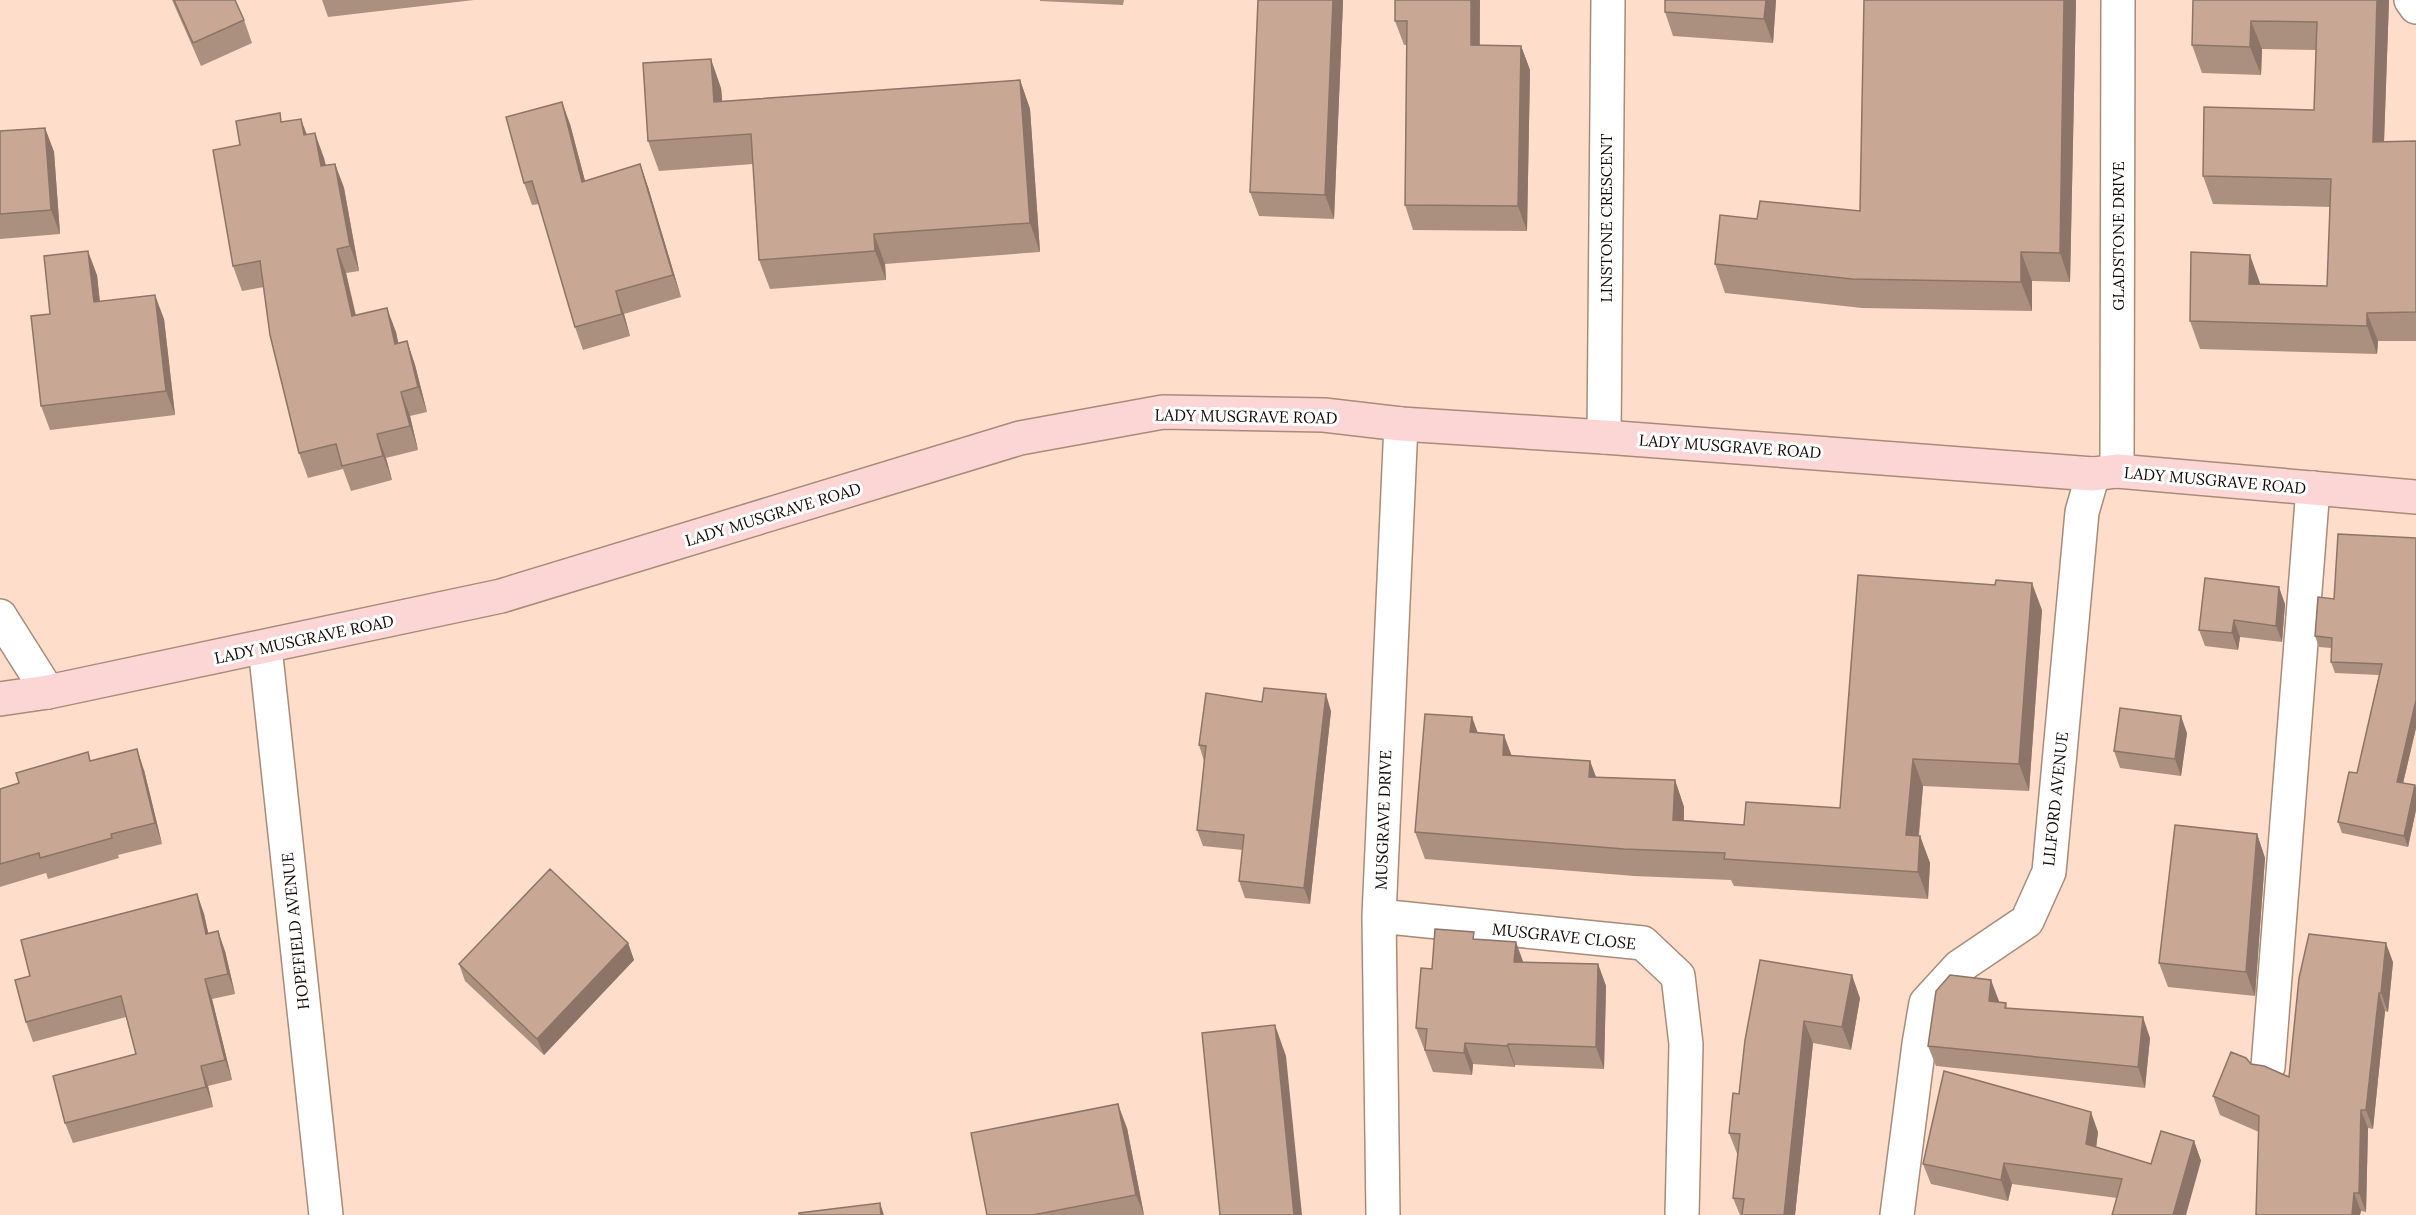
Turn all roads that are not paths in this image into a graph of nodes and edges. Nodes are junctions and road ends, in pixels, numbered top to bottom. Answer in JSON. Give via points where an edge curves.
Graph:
{"nodes":[{"id":1,"x":1608,"y":0,"type":"edge"},
{"id":2,"x":2118,"y":0,"type":"edge"},
{"id":3,"x":2411,"y":0,"type":"edge"},
{"id":4,"x":2416,"y":7,"type":"edge"},
{"id":5,"x":1401,"y":424,"type":"junction"},
{"id":6,"x":1604,"y":437,"type":"junction"},
{"id":7,"x":2105,"y":472,"type":"junction"},
{"id":8,"x":2313,"y":488,"type":"junction"},
{"id":9,"x":2416,"y":497,"type":"edge"},
{"id":10,"x":0,"y":616,"type":"edge"},
{"id":11,"x":265,"y":647,"type":"junction"},
{"id":12,"x":48,"y":692,"type":"junction"},
{"id":13,"x":0,"y":699,"type":"edge"},
{"id":14,"x":1379,"y":916,"type":"junction"},
{"id":15,"x":2268,"y":1067,"type":"edge"},
{"id":16,"x":326,"y":1215,"type":"edge"},
{"id":17,"x":1383,"y":1215,"type":"edge"},
{"id":18,"x":1682,"y":1215,"type":"edge"},
{"id":19,"x":1897,"y":1215,"type":"edge"}],
"edges":[{"from":1,"to":6,"type":"street","name":"LINSTONE CRESCENT"},
{"from":2,"to":7,"type":"street","name":"GLADSTONE DRIVE"},
{"from":3,"to":4,"type":"street"},
{"from":5,"to":6,"type":"main road","name":"LADY MUSGRAVE ROAD"},
{"from":5,"to":11,"type":"main road","name":"LADY MUSGRAVE ROAD","via":[[1324,415],[1163,412],[1020,438],[501,596]]},
{"from":5,"to":14,"type":"street","name":"MUSGRAVE DRIVE"},
{"from":6,"to":7,"type":"main road","name":"LADY MUSGRAVE ROAD"},
{"from":7,"to":8,"type":"main road","name":"LADY MUSGRAVE ROAD"},
{"from":7,"to":19,"type":"street","name":"LILFORD AVENUE","via":[[2082,512],[2049,872],[2027,921],[1959,967],[1926,1003]]},
{"from":8,"to":9,"type":"main road","name":"LADY MUSGRAVE ROAD"},
{"from":8,"to":15,"type":"street"},
{"from":10,"to":12,"type":"street"},
{"from":11,"to":12,"type":"main road","name":"LADY MUSGRAVE ROAD"},
{"from":11,"to":16,"type":"street","name":"HOPEFIELD AVENUE"},
{"from":12,"to":13,"type":"main road","name":"LADY MUSGRAVE ROAD"},
{"from":14,"to":17,"type":"street","name":"MUSGRAVE DRIVE"},
{"from":14,"to":18,"type":"street","name":"MUSGRAVE CLOSE","via":[[1643,944],[1678,976],[1686,1044]]}]}
